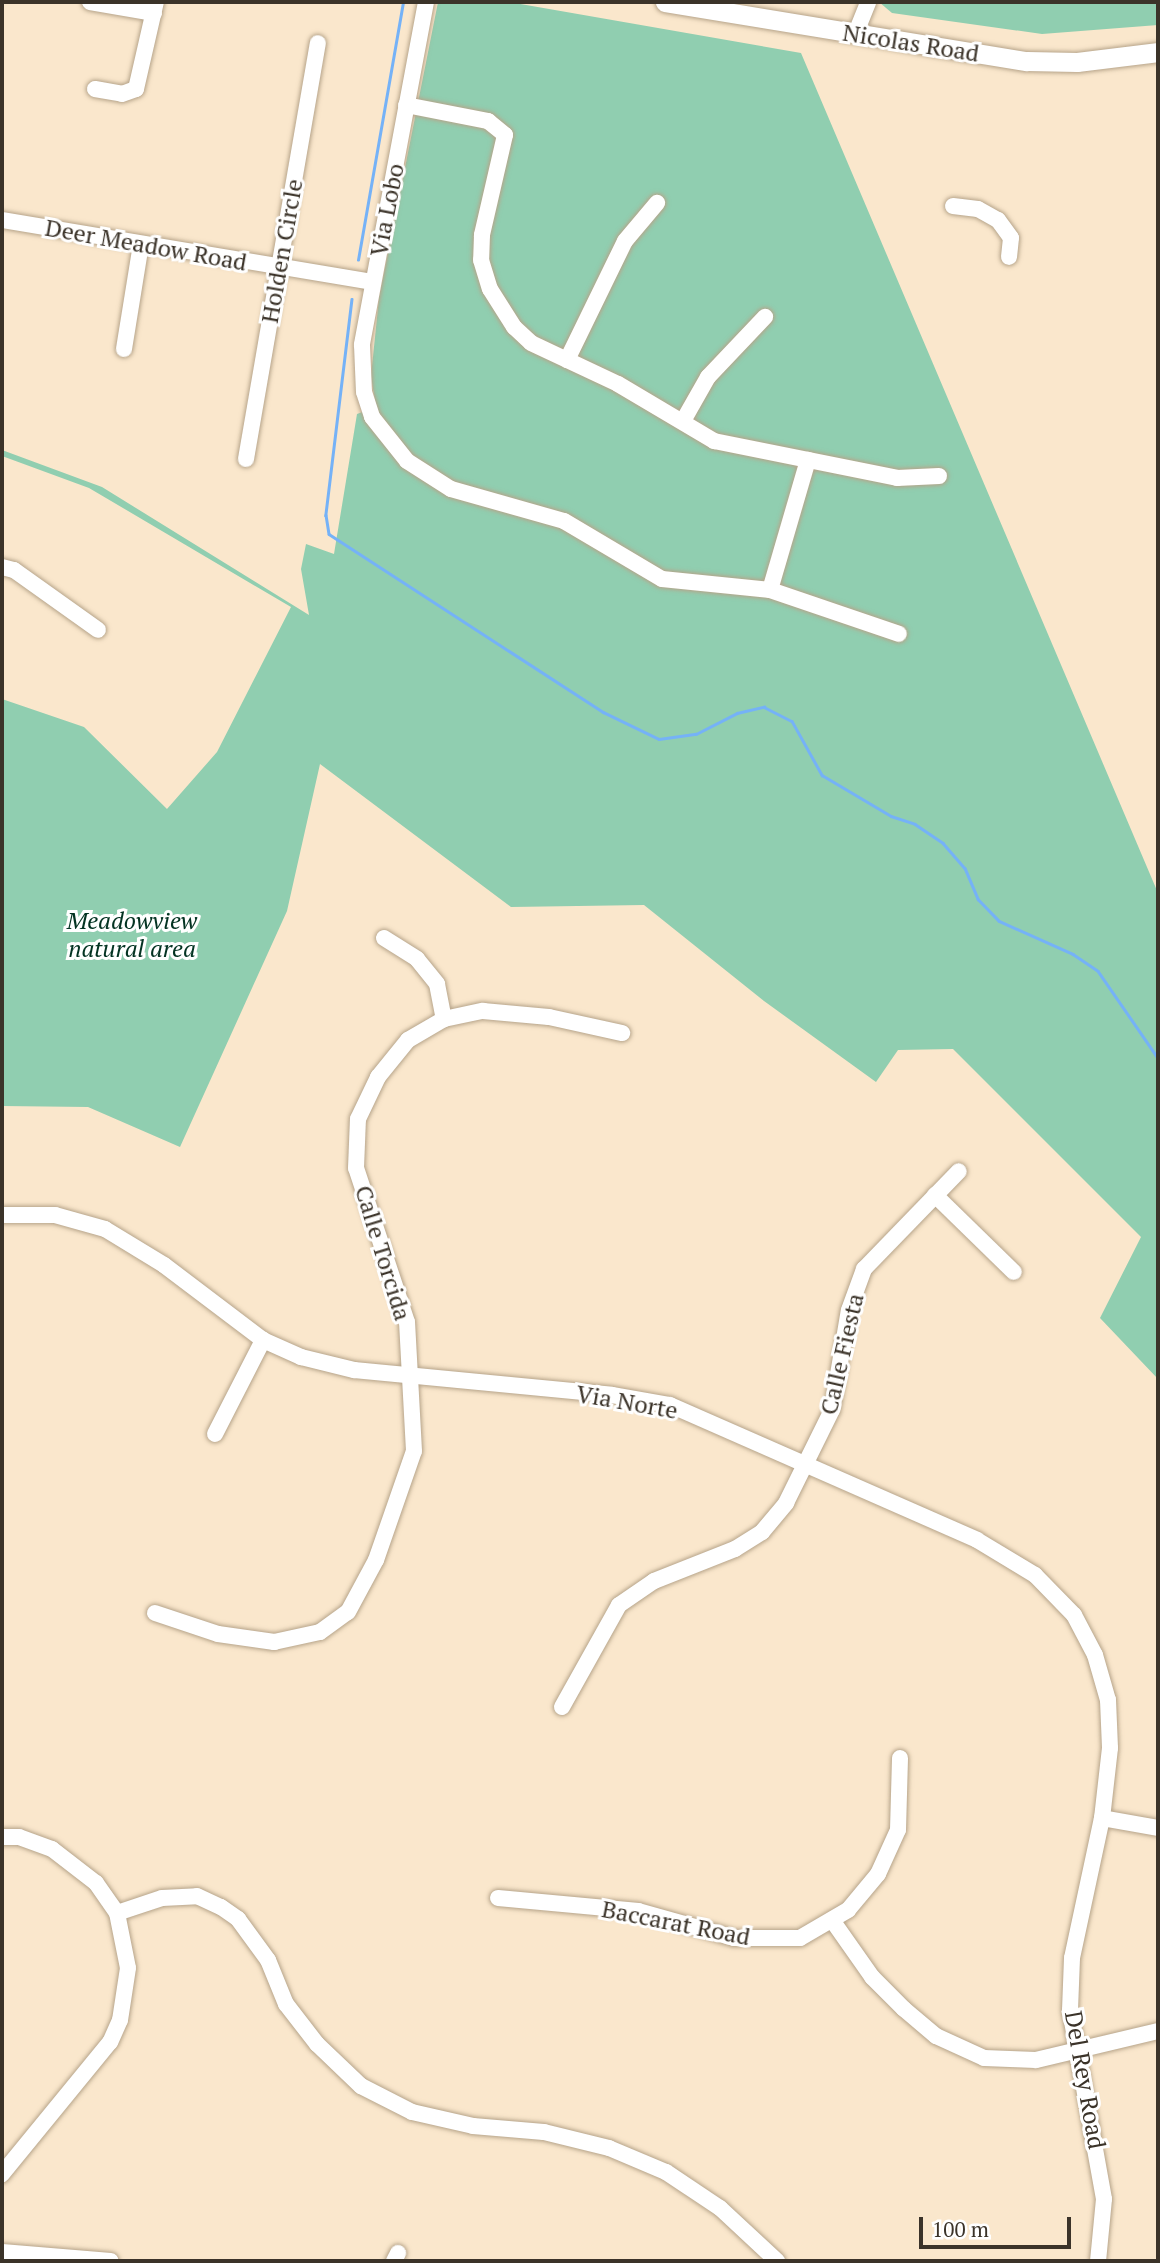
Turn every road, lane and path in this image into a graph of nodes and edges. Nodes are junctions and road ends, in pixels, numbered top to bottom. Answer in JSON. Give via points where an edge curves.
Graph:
{"nodes":[{"id":1,"x":90,"y":2,"type":"edge"},
{"id":2,"x":426,"y":2,"type":"edge"},
{"id":3,"x":665,"y":2,"type":"edge"},
{"id":4,"x":868,"y":2,"type":"edge"},
{"id":5,"x":155,"y":7,"type":"edge"},
{"id":6,"x":855,"y":35,"type":"junction"},
{"id":7,"x":318,"y":43,"type":"dead end"},
{"id":8,"x":1158,"y":52,"type":"edge"},
{"id":9,"x":94,"y":89,"type":"dead end"},
{"id":10,"x":406,"y":105,"type":"junction"},
{"id":11,"x":657,"y":203,"type":"dead end"},
{"id":12,"x":953,"y":206,"type":"dead end"},
{"id":13,"x":2,"y":220,"type":"edge"},
{"id":14,"x":141,"y":244,"type":"junction"},
{"id":15,"x":1009,"y":257,"type":"dead end"},
{"id":16,"x":279,"y":267,"type":"junction"},
{"id":17,"x":373,"y":282,"type":"junction"},
{"id":18,"x":765,"y":317,"type":"dead end"},
{"id":19,"x":124,"y":349,"type":"dead end"},
{"id":20,"x":567,"y":360,"type":"junction"},
{"id":21,"x":683,"y":421,"type":"junction"},
{"id":22,"x":246,"y":459,"type":"dead end"},
{"id":23,"x":808,"y":460,"type":"junction"},
{"id":24,"x":939,"y":476,"type":"dead end"},
{"id":25,"x":2,"y":567,"type":"edge"},
{"id":26,"x":770,"y":590,"type":"junction"},
{"id":27,"x":98,"y":630,"type":"dead end"},
{"id":28,"x":899,"y":634,"type":"dead end"},
{"id":29,"x":384,"y":938,"type":"dead end"},
{"id":30,"x":444,"y":1019,"type":"junction"},
{"id":31,"x":622,"y":1033,"type":"dead end"},
{"id":32,"x":959,"y":1171,"type":"dead end"},
{"id":33,"x":935,"y":1195,"type":"junction"},
{"id":34,"x":2,"y":1215,"type":"edge"},
{"id":35,"x":1014,"y":1272,"type":"dead end"},
{"id":36,"x":264,"y":1340,"type":"junction"},
{"id":37,"x":408,"y":1375,"type":"junction"},
{"id":38,"x":215,"y":1434,"type":"dead end"},
{"id":39,"x":806,"y":1463,"type":"junction"},
{"id":40,"x":155,"y":1613,"type":"dead end"},
{"id":41,"x":562,"y":1707,"type":"dead end"},
{"id":42,"x":900,"y":1758,"type":"dead end"},
{"id":43,"x":1101,"y":1818,"type":"junction"},
{"id":44,"x":1158,"y":1828,"type":"edge"},
{"id":45,"x":2,"y":1837,"type":"edge"},
{"id":46,"x":498,"y":1898,"type":"dead end"},
{"id":47,"x":117,"y":1913,"type":"junction"},
{"id":48,"x":832,"y":1920,"type":"junction"},
{"id":49,"x":1158,"y":2031,"type":"edge"},
{"id":50,"x":1074,"y":2050,"type":"junction"},
{"id":51,"x":2,"y":2174,"type":"edge"},
{"id":52,"x":2,"y":2252,"type":"edge"},
{"id":53,"x":111,"y":2261,"type":"edge"},
{"id":54,"x":777,"y":2261,"type":"edge"},
{"id":55,"x":1098,"y":2261,"type":"edge"}],
"edges":[{"from":1,"to":5,"type":"street"},
{"from":2,"to":10,"type":"street","name":"Via Lobo"},
{"from":3,"to":6,"type":"main road","name":"Nicolas Road"},
{"from":4,"to":6,"type":"street"},
{"from":5,"to":9,"type":"street","via":[[136,89],[122,94]]},
{"from":6,"to":8,"type":"main road","name":"Nicolas Road","via":[[1027,61],[1077,62]]},
{"from":7,"to":16,"type":"street","name":"Holden Circle"},
{"from":10,"to":17,"type":"street","name":"Via Lobo"},
{"from":10,"to":20,"type":"street","via":[[488,121],[505,135],[482,235],[481,260],[490,289],[514,327],[531,343]]},
{"from":11,"to":20,"type":"street","via":[[625,241]]},
{"from":12,"to":15,"type":"street","via":[[978,209],[998,220],[1011,238]]},
{"from":13,"to":14,"type":"street","name":"Deer Meadow Road"},
{"from":14,"to":16,"type":"street","name":"Deer Meadow Road"},
{"from":14,"to":19,"type":"street"},
{"from":16,"to":17,"type":"street","name":"Deer Meadow Road"},
{"from":16,"to":22,"type":"street","name":"Holden Circle"},
{"from":17,"to":26,"type":"street","name":"Via Lobo","via":[[362,345],[364,392],[372,417],[407,461],[451,489],[564,521],[662,579]]},
{"from":18,"to":21,"type":"street","via":[[708,377]]},
{"from":20,"to":21,"type":"street"},
{"from":21,"to":23,"type":"street","via":[[714,441]]},
{"from":23,"to":24,"type":"street","via":[[913,480]]},
{"from":23,"to":26,"type":"street"},
{"from":25,"to":27,"type":"street","via":[[14,570]]},
{"from":26,"to":28,"type":"street"},
{"from":29,"to":30,"type":"street","via":[[418,960],[436,984]]},
{"from":30,"to":31,"type":"street","name":"Calle Torcida","via":[[482,1011],[550,1017]]},
{"from":30,"to":37,"type":"street","name":"Calle Torcida","via":[[408,1040],[378,1077],[358,1119],[356,1168],[407,1322]]},
{"from":32,"to":33,"type":"street","name":"Calle Fiesta"},
{"from":33,"to":35,"type":"street"},
{"from":33,"to":39,"type":"street","name":"Calle Fiesta","via":[[864,1269],[849,1310],[832,1410]]},
{"from":34,"to":36,"type":"street","name":"Via Norte","via":[[55,1216],[105,1229],[164,1265]]},
{"from":36,"to":37,"type":"street","name":"Via Norte","via":[[301,1357],[355,1370]]},
{"from":36,"to":38,"type":"street"},
{"from":37,"to":39,"type":"street","name":"Via Norte","via":[[670,1405]]},
{"from":37,"to":40,"type":"street","name":"Calle Torcida","via":[[414,1451],[376,1560],[348,1612],[320,1632],[274,1642],[218,1634]]},
{"from":39,"to":41,"type":"street","name":"Calle Fiesta","via":[[786,1503],[762,1532],[735,1549],[654,1581],[619,1605]]},
{"from":39,"to":43,"type":"street","name":"Via Norte","via":[[978,1540],[1035,1575],[1074,1615],[1095,1655],[1108,1700],[1110,1748]]},
{"from":42,"to":48,"type":"street","name":"Baccarat Road","via":[[898,1830],[878,1874],[848,1910]]},
{"from":43,"to":44,"type":"street"},
{"from":43,"to":50,"type":"street","name":"Del Rey Road","via":[[1072,1958]]},
{"from":45,"to":47,"type":"street","via":[[19,1837],[52,1849],[96,1883]]},
{"from":46,"to":48,"type":"street","name":"Baccarat Road","via":[[638,1911],[734,1938],[800,1938]]},
{"from":47,"to":51,"type":"street","via":[[128,1968],[120,2020],[95,2064],[35,2128]]},
{"from":47,"to":54,"type":"street","via":[[162,1898],[197,1896],[221,1907],[238,1919],[268,1960],[286,2004],[317,2044],[361,2086],[412,2112],[473,2126],[544,2132],[609,2148],[666,2172],[720,2208]]},
{"from":48,"to":50,"type":"street","via":[[872,1977],[936,2036],[984,2058],[1035,2060]]},
{"from":49,"to":50,"type":"street"},
{"from":50,"to":55,"type":"street","name":"Del Rey Road","via":[[1097,2140],[1104,2199]]},
{"from":52,"to":53,"type":"street"}]}
